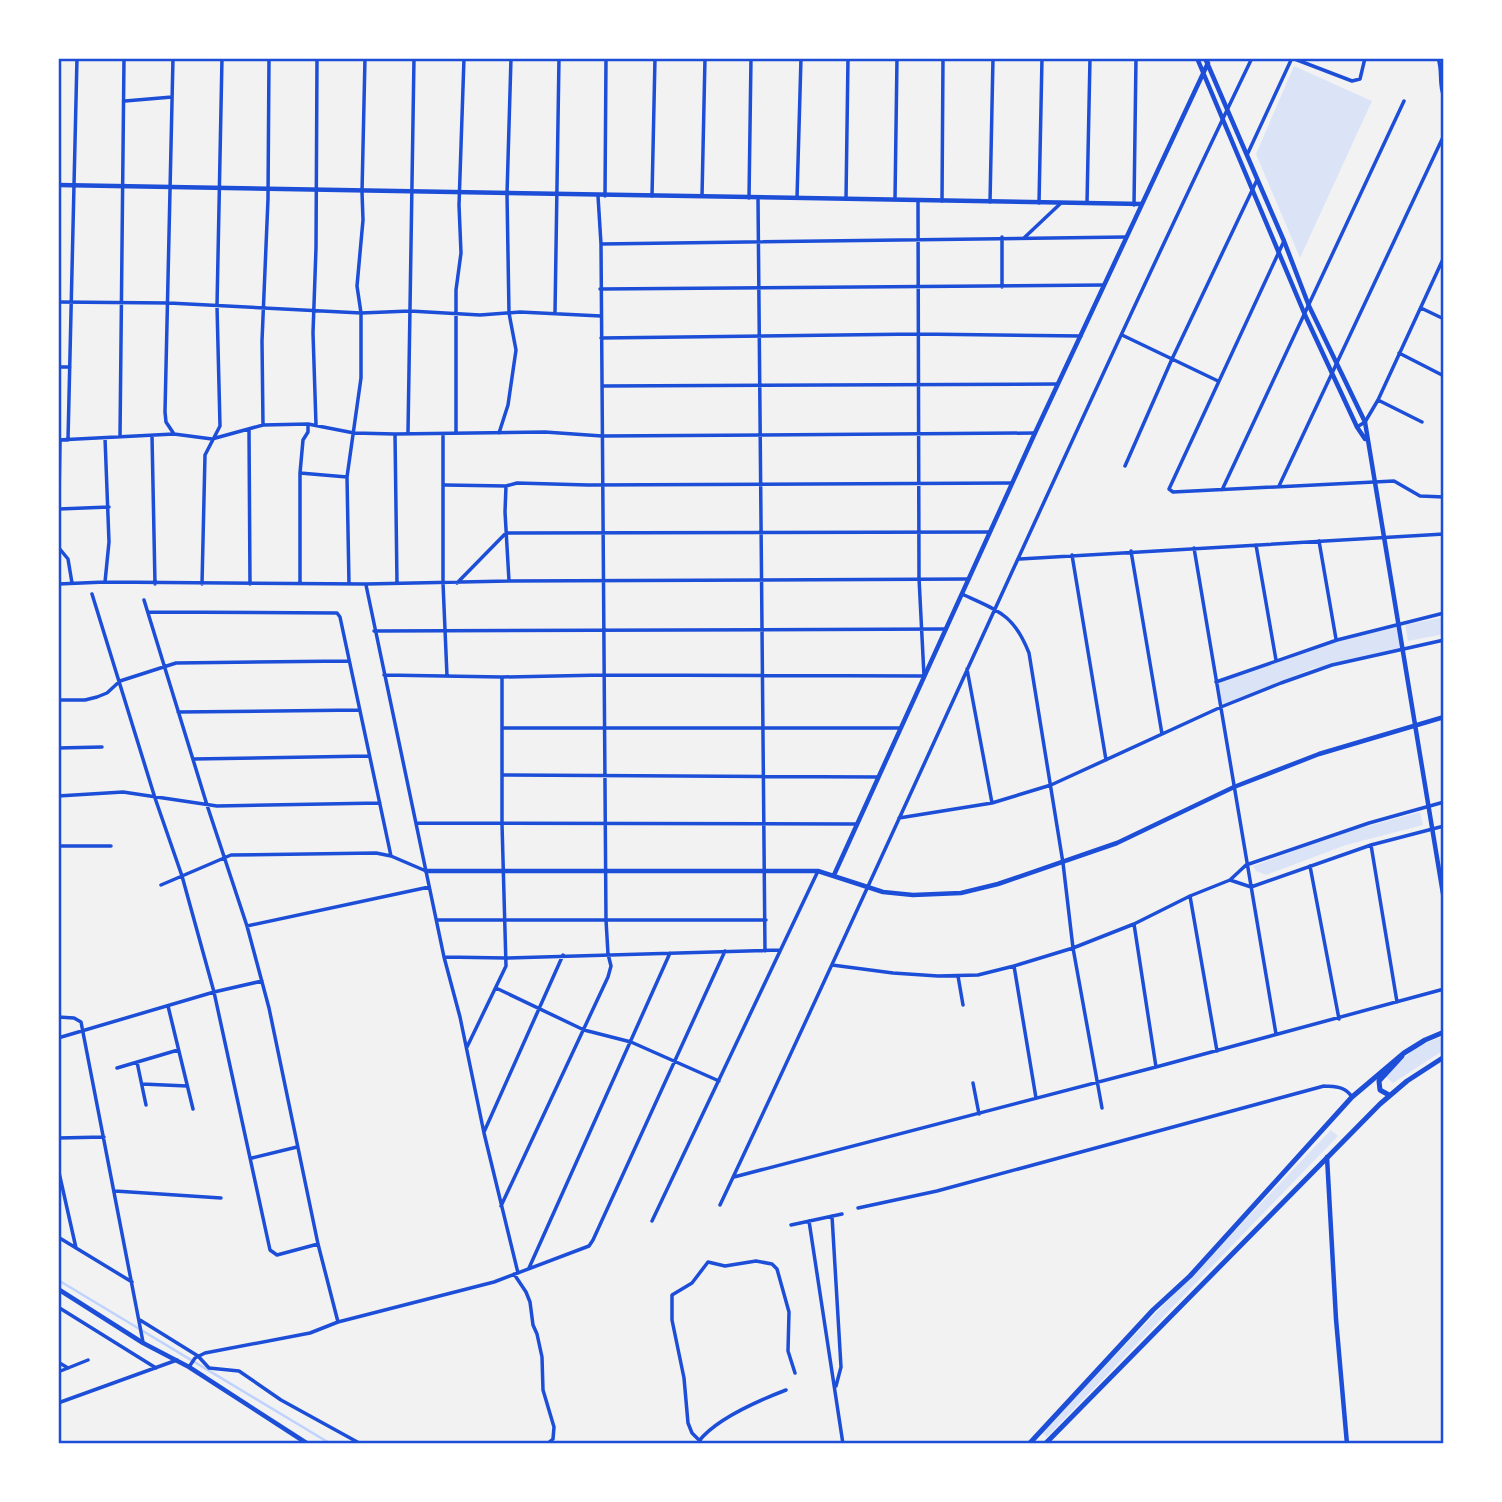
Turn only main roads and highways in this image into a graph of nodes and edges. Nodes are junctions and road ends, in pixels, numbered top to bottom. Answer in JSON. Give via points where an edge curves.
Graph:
{"nodes":[{"id":1,"x":1444,"y":1032,"type":"edge"},
{"id":2,"x":1404,"y":1053,"type":"junction"},
{"id":3,"x":1444,"y":1057,"type":"edge"},
{"id":4,"x":1389,"y":1095,"type":"junction"},
{"id":5,"x":1030,"y":1444,"type":"edge"},
{"id":6,"x":1045,"y":1444,"type":"edge"}],
"edges":[{"from":1,"to":2,"type":"main road"},
{"from":2,"to":4,"type":"main road","via":[[1377,1086]]},
{"from":2,"to":5,"type":"main road","via":[[1352,1097]]},
{"from":3,"to":4,"type":"main road"},
{"from":4,"to":6,"type":"main road"}]}
